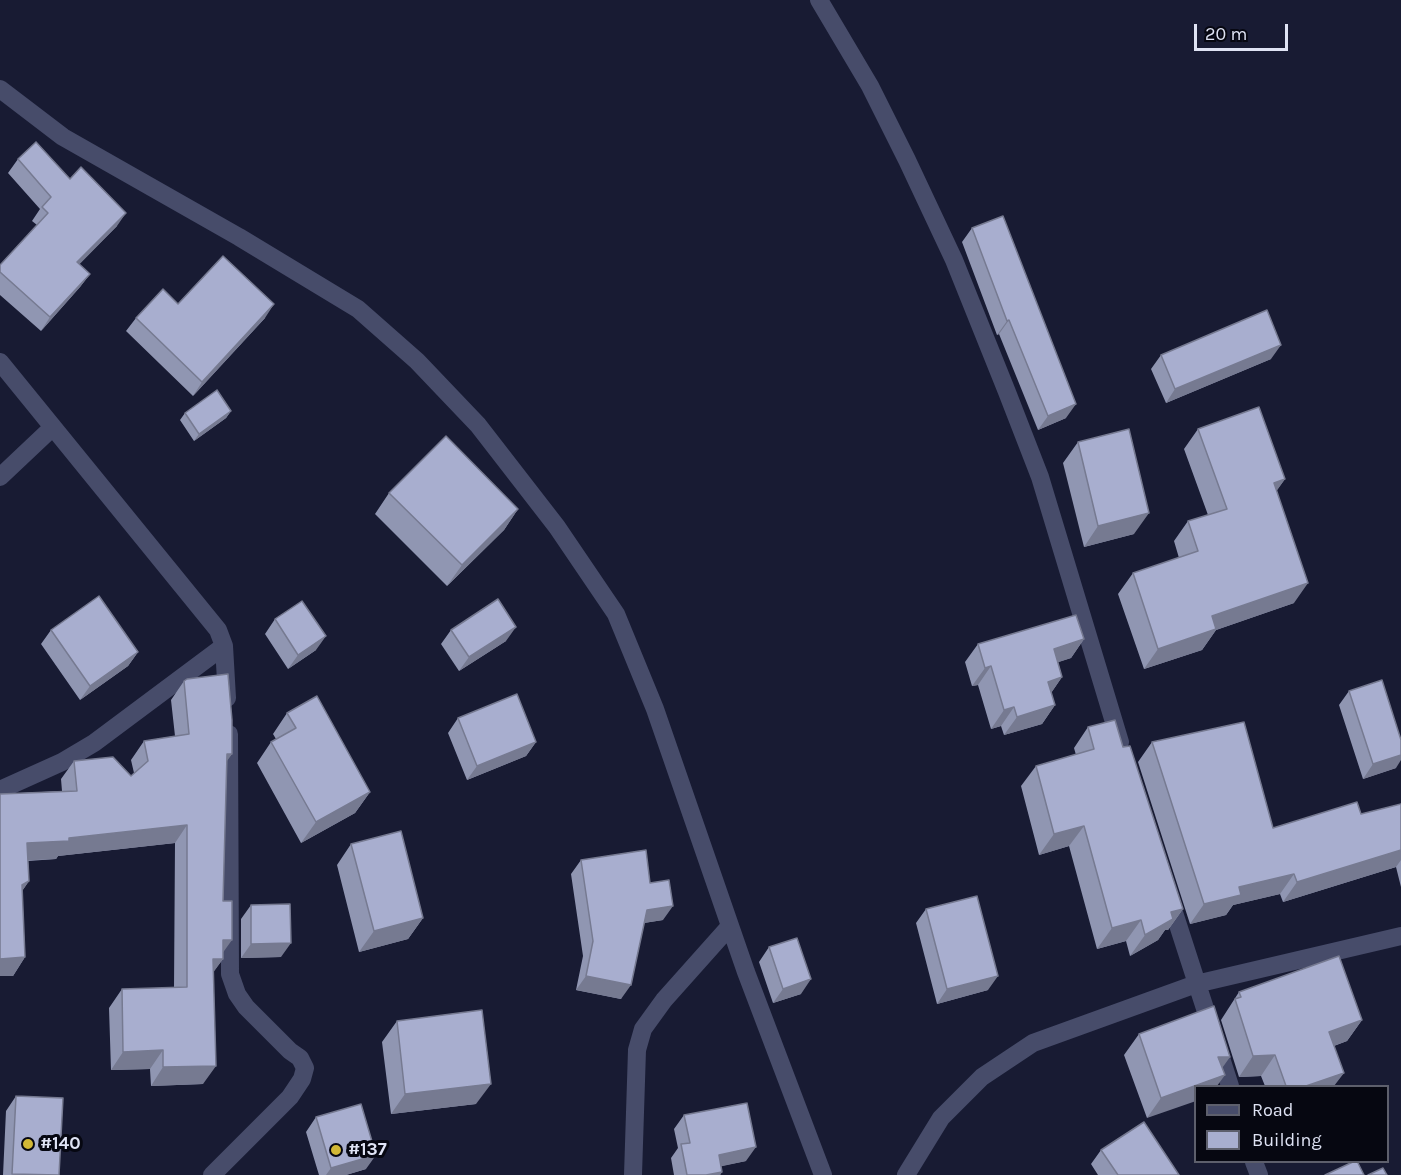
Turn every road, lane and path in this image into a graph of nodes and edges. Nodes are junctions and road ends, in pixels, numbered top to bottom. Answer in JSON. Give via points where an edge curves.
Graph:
{"nodes":[{"id":1,"x":819,"y":0,"type":"edge"},
{"id":2,"x":0,"y":89,"type":"edge"},
{"id":3,"x":0,"y":362,"type":"edge"},
{"id":4,"x":53,"y":427,"type":"junction"},
{"id":5,"x":0,"y":477,"type":"edge"},
{"id":6,"x":224,"y":646,"type":"junction"},
{"id":7,"x":1126,"y":762,"type":"edge"},
{"id":8,"x":0,"y":790,"type":"edge"},
{"id":9,"x":1165,"y":884,"type":"edge"},
{"id":10,"x":730,"y":926,"type":"junction"},
{"id":11,"x":1401,"y":936,"type":"edge"},
{"id":12,"x":1196,"y":984,"type":"junction"},
{"id":13,"x":1230,"y":1085,"type":"edge"},
{"id":14,"x":212,"y":1175,"type":"edge"},
{"id":15,"x":633,"y":1175,"type":"edge"},
{"id":16,"x":824,"y":1175,"type":"edge"},
{"id":17,"x":906,"y":1175,"type":"edge"}],
"edges":[{"from":1,"to":7,"type":"street","via":[[870,87],[954,260],[1040,477]]},
{"from":2,"to":10,"type":"street","via":[[63,138],[358,309],[417,361],[478,424],[557,527],[616,615],[655,709]]},
{"from":3,"to":4,"type":"street"},
{"from":4,"to":5,"type":"street"},
{"from":4,"to":6,"type":"street","via":[[218,630]]},
{"from":6,"to":8,"type":"street","via":[[94,743]]},
{"from":6,"to":14,"type":"street","via":[[230,738],[230,974],[246,1007],[300,1058],[304,1068],[290,1097]]},
{"from":9,"to":12,"type":"street"},
{"from":10,"to":15,"type":"street","via":[[643,1029],[637,1050]]},
{"from":10,"to":16,"type":"street"},
{"from":11,"to":12,"type":"street"},
{"from":12,"to":13,"type":"street"},
{"from":12,"to":17,"type":"street","via":[[1034,1043],[990,1071],[941,1118]]}]}
